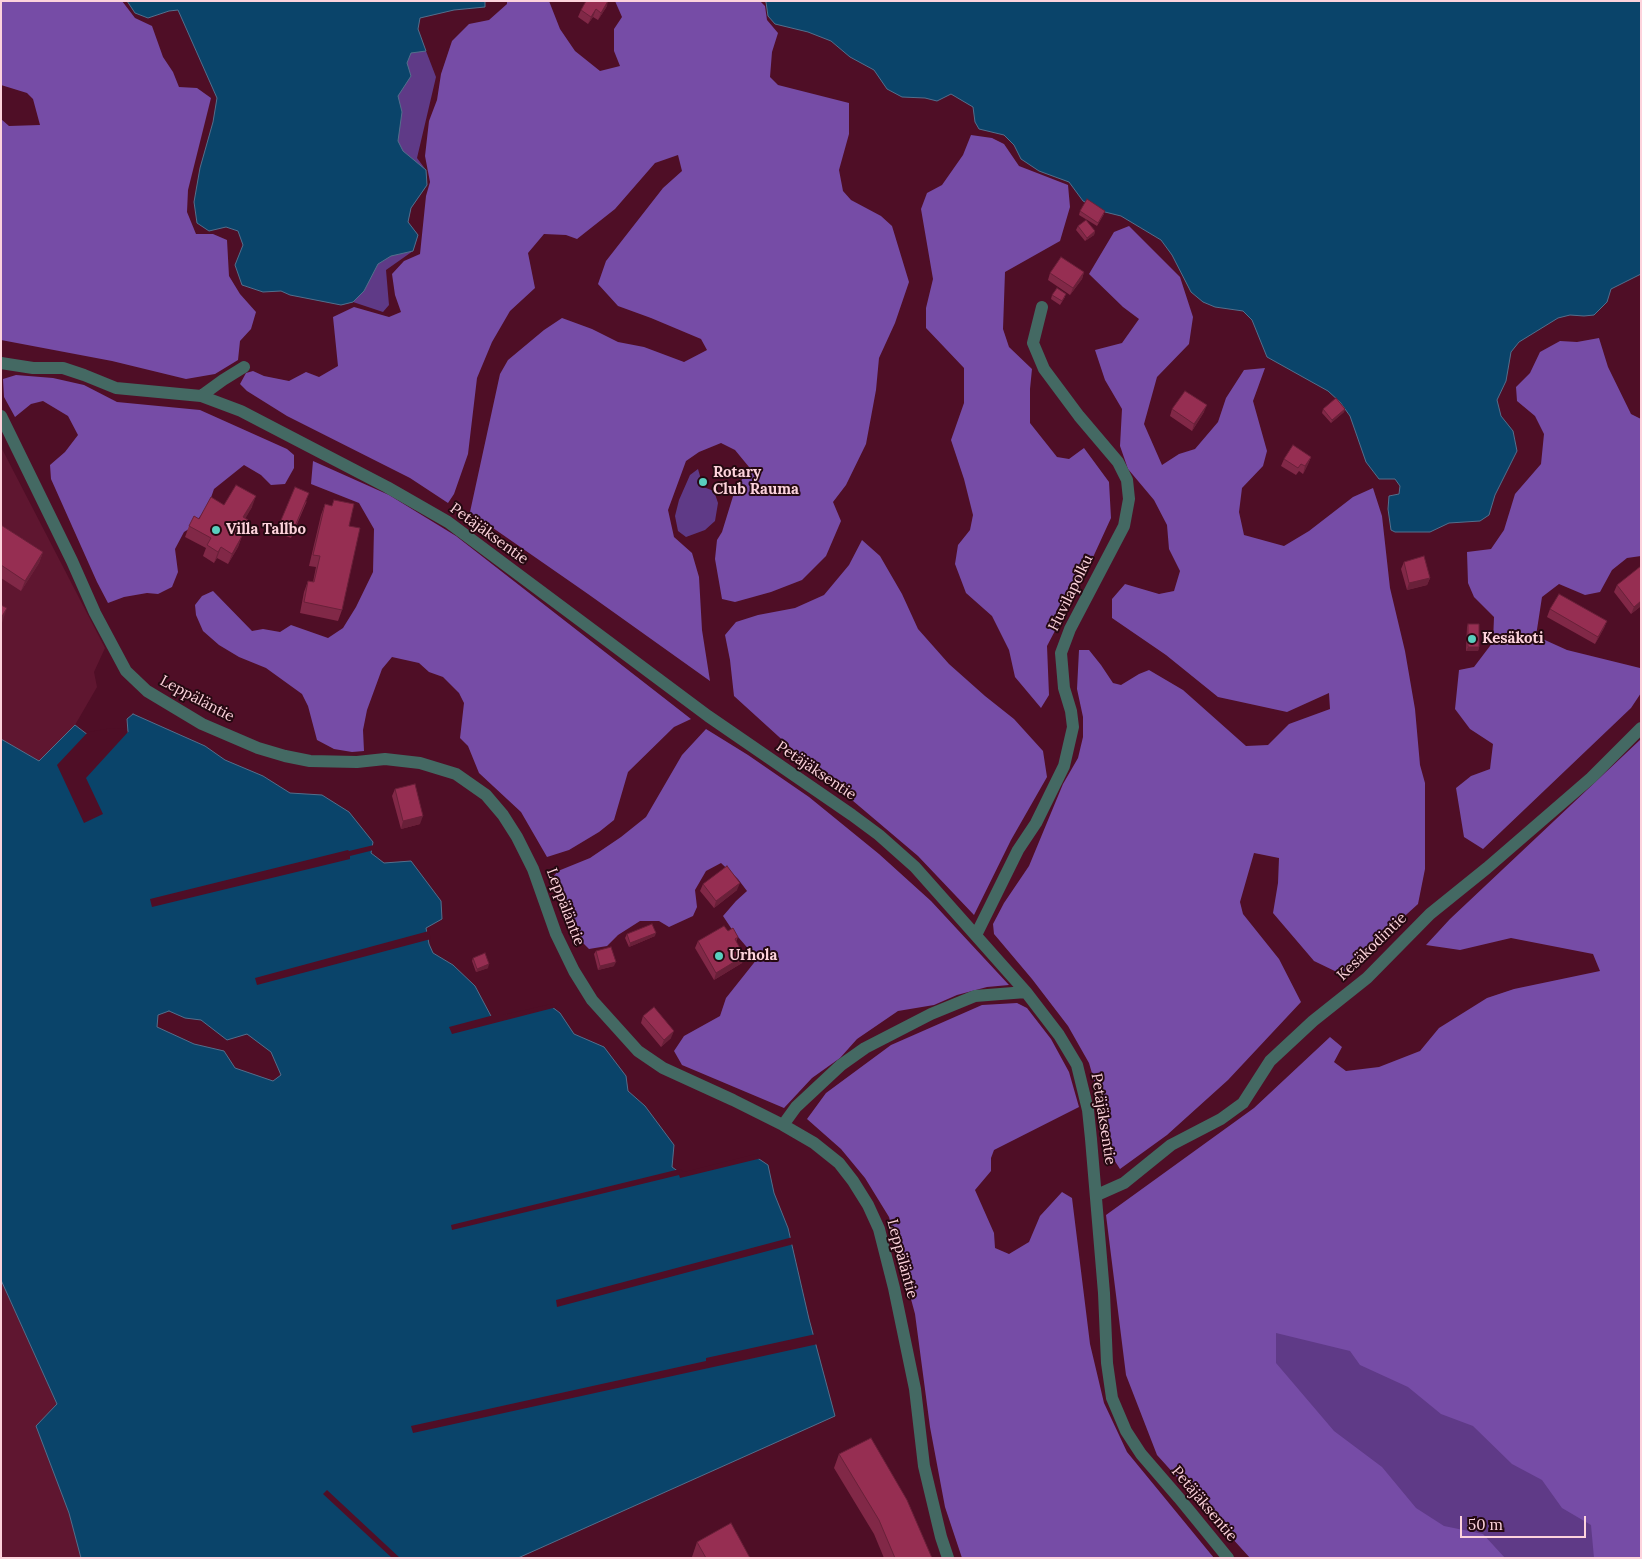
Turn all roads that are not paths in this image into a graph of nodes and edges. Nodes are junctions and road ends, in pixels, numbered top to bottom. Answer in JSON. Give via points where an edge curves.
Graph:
{"nodes":[{"id":1,"x":1042,"y":307,"type":"dead end"},
{"id":2,"x":1,"y":363,"type":"edge"},
{"id":3,"x":244,"y":367,"type":"dead end"},
{"id":4,"x":201,"y":396,"type":"junction"},
{"id":5,"x":1,"y":416,"type":"edge"},
{"id":6,"x":1641,"y":728,"type":"edge"},
{"id":7,"x":976,"y":935,"type":"junction"},
{"id":8,"x":1026,"y":992,"type":"junction"},
{"id":9,"x":784,"y":1124,"type":"junction"},
{"id":10,"x":1097,"y":1195,"type":"junction"},
{"id":11,"x":948,"y":1558,"type":"edge"},
{"id":12,"x":1228,"y":1558,"type":"edge"}],
"edges":[{"from":1,"to":7,"type":"street","name":"Huvilapolku","via":[[1033,343],[1044,369],[1118,462],[1127,480],[1130,499],[1124,526],[1070,628],[1061,653],[1064,688],[1073,727],[1064,766]]},
{"from":2,"to":4,"type":"street","name":"Petäjäksentie","via":[[63,368],[116,388]]},
{"from":3,"to":4,"type":"street"},
{"from":4,"to":7,"type":"street","name":"Petäjäksentie","via":[[241,411],[448,522],[701,711],[879,835],[915,867]]},
{"from":5,"to":9,"type":"street","name":"Leppäläntie","via":[[95,613],[126,671],[147,691],[202,724],[285,756],[319,761],[385,759],[420,763],[456,774],[486,795],[517,837],[574,971],[592,1000],[617,1030],[638,1051],[663,1068]]},
{"from":6,"to":10,"type":"street","name":"Kesäkodintie","via":[[1591,778],[1430,914],[1367,978],[1312,1021],[1270,1061],[1243,1103],[1221,1119],[1171,1145],[1124,1183]]},
{"from":7,"to":8,"type":"street","name":"Petäjäksentie"},
{"from":8,"to":9,"type":"street","via":[[975,996],[931,1014],[865,1048],[834,1071],[796,1107]]},
{"from":8,"to":10,"type":"street","name":"Petäjäksentie","via":[[1077,1065],[1088,1110]]},
{"from":9,"to":11,"type":"street","name":"Leppäläntie","via":[[839,1163],[868,1205],[879,1228],[915,1389],[924,1466]]},
{"from":10,"to":12,"type":"street","name":"Petäjäksentie","via":[[1112,1398],[1126,1431],[1141,1454]]}]}
